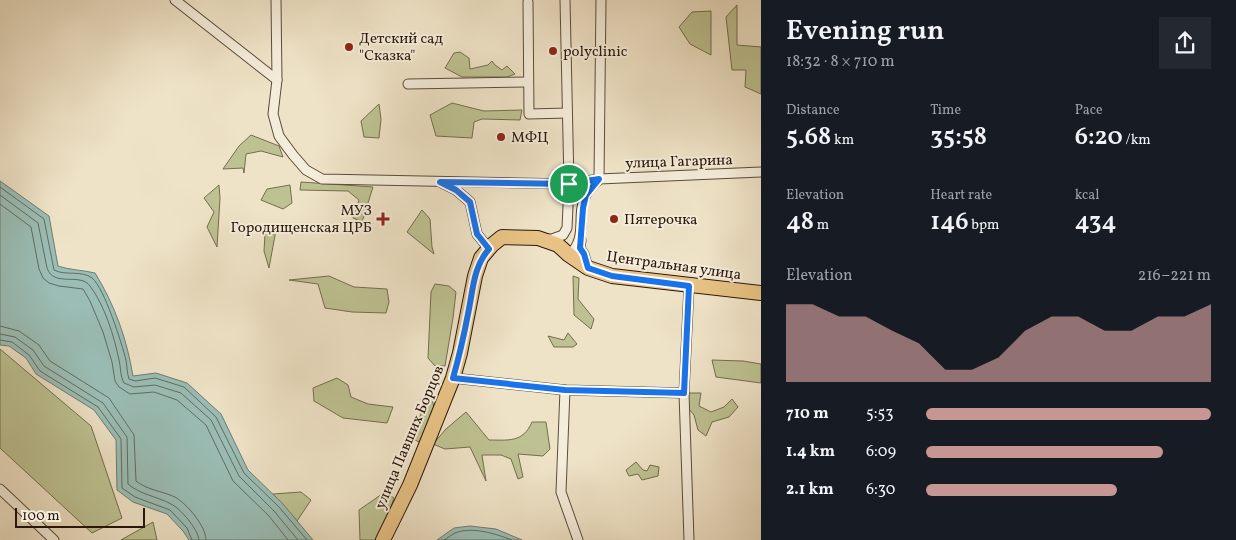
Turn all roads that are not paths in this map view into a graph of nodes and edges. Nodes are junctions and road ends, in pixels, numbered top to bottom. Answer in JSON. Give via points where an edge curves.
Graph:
{"nodes":[{"id":1,"x":175,"y":0,"type":"edge"},
{"id":2,"x":276,"y":0,"type":"edge"},
{"id":3,"x":565,"y":0,"type":"edge"},
{"id":4,"x":601,"y":0,"type":"edge"},
{"id":5,"x":528,"y":2,"type":"dead end"},
{"id":6,"x":277,"y":80,"type":"junction"},
{"id":7,"x":528,"y":82,"type":"junction"},
{"id":8,"x":408,"y":84,"type":"dead end"},
{"id":9,"x":567,"y":113,"type":"junction"},
{"id":10,"x":761,"y":172,"type":"edge"},
{"id":11,"x":599,"y":179,"type":"junction"},
{"id":12,"x":440,"y":182,"type":"junction"},
{"id":13,"x":569,"y":184,"type":"junction"},
{"id":14,"x":563,"y":235,"type":"junction"},
{"id":15,"x":538,"y":238,"type":"junction"},
{"id":16,"x":581,"y":238,"type":"junction"},
{"id":17,"x":485,"y":253,"type":"junction"},
{"id":18,"x":569,"y":255,"type":"junction"},
{"id":19,"x":588,"y":268,"type":"junction"},
{"id":20,"x":689,"y":286,"type":"junction"},
{"id":21,"x":761,"y":293,"type":"edge"},
{"id":22,"x":453,"y":378,"type":"junction"},
{"id":23,"x":565,"y":390,"type":"junction"},
{"id":24,"x":684,"y":393,"type":"junction"},
{"id":25,"x":0,"y":489,"type":"edge"},
{"id":26,"x":54,"y":540,"type":"edge"},
{"id":27,"x":383,"y":540,"type":"edge"},
{"id":28,"x":578,"y":540,"type":"edge"},
{"id":29,"x":689,"y":540,"type":"edge"}],
"edges":[{"from":1,"to":6,"type":"street"},
{"from":2,"to":6,"type":"street","name":"улица Гагарина"},
{"from":3,"to":9,"type":"street"},
{"from":4,"to":11,"type":"street"},
{"from":5,"to":7,"type":"street"},
{"from":6,"to":12,"type":"street","name":"улица Гагарина","via":[[273,114],[279,136],[306,170],[322,179]]},
{"from":7,"to":8,"type":"street"},
{"from":7,"to":9,"type":"street","via":[[529,114]]},
{"from":9,"to":13,"type":"street"},
{"from":10,"to":11,"type":"street","name":"улица Гагарина"},
{"from":11,"to":13,"type":"street","name":"улица Гагарина"},
{"from":11,"to":16,"type":"street","via":[[586,195]]},
{"from":12,"to":13,"type":"street","name":"улица Гагарина"},
{"from":12,"to":17,"type":"street","via":[[470,202]]},
{"from":13,"to":14,"type":"street","via":[[567,228]]},
{"from":14,"to":15,"type":"street","via":[[552,239]]},
{"from":14,"to":18,"type":"street"},
{"from":15,"to":17,"type":"main road","name":"Центральная улица","via":[[502,237]]},
{"from":15,"to":18,"type":"main road","name":"Центральная улица","via":[[558,245]]},
{"from":16,"to":18,"type":"street"},
{"from":16,"to":19,"type":"street","via":[[580,248]]},
{"from":17,"to":22,"type":"main road","name":"улица Павших Борцов","via":[[474,276]]},
{"from":18,"to":19,"type":"main road","name":"Центральная улица"},
{"from":19,"to":20,"type":"main road","name":"Центральная улица","via":[[612,276]]},
{"from":20,"to":21,"type":"main road","name":"Центральная улица"},
{"from":20,"to":24,"type":"street"},
{"from":22,"to":23,"type":"street","name":"улица Павших Борцов"},
{"from":22,"to":27,"type":"main road","name":"улица Павших Борцов","via":[[410,485]]},
{"from":23,"to":24,"type":"street","name":"улица Павших Борцов"},
{"from":23,"to":28,"type":"street","via":[[561,492]]},
{"from":24,"to":29,"type":"street"},
{"from":25,"to":26,"type":"street"}]}
